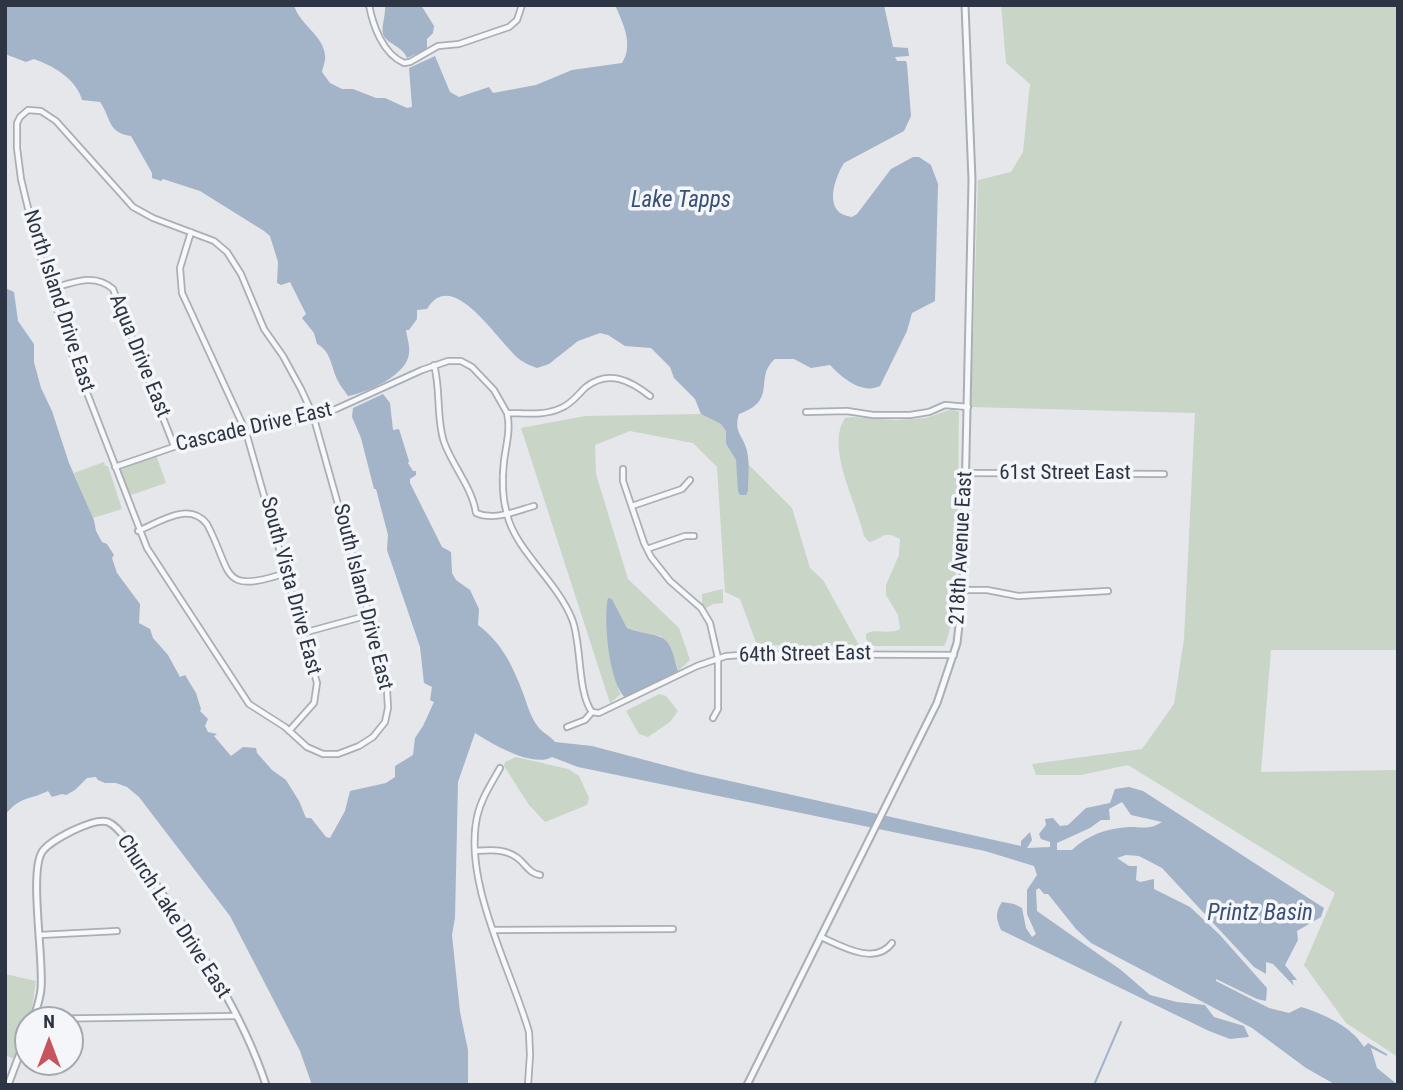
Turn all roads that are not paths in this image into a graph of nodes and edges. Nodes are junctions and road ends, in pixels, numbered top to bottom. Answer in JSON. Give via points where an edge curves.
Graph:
{"nodes":[{"id":1,"x":369,"y":5,"type":"edge"},
{"id":2,"x":522,"y":5,"type":"edge"},
{"id":3,"x":965,"y":5,"type":"edge"},
{"id":4,"x":191,"y":232,"type":"junction"},
{"id":5,"x":50,"y":289,"type":"junction"},
{"id":6,"x":434,"y":365,"type":"junction"},
{"id":7,"x":650,"y":396,"type":"dead end"},
{"id":8,"x":968,"y":407,"type":"junction"},
{"id":9,"x":806,"y":412,"type":"dead end"},
{"id":10,"x":507,"y":413,"type":"junction"},
{"id":11,"x":313,"y":415,"type":"junction"},
{"id":12,"x":246,"y":432,"type":"junction"},
{"id":13,"x":174,"y":446,"type":"junction"},
{"id":14,"x":115,"y":467,"type":"junction"},
{"id":15,"x":623,"y":469,"type":"dead end"},
{"id":16,"x":966,"y":473,"type":"junction"},
{"id":17,"x":1164,"y":474,"type":"dead end"},
{"id":18,"x":690,"y":480,"type":"dead end"},
{"id":19,"x":534,"y":506,"type":"dead end"},
{"id":20,"x":632,"y":506,"type":"junction"},
{"id":21,"x":507,"y":514,"type":"junction"},
{"id":22,"x":138,"y":531,"type":"junction"},
{"id":23,"x":694,"y":537,"type":"dead end"},
{"id":24,"x":647,"y":549,"type":"junction"},
{"id":25,"x":286,"y":573,"type":"junction"},
{"id":26,"x":963,"y":590,"type":"junction"},
{"id":27,"x":1108,"y":590,"type":"dead end"},
{"id":28,"x":369,"y":615,"type":"junction"},
{"id":29,"x":303,"y":633,"type":"junction"},
{"id":30,"x":935,"y":654,"type":"junction"},
{"id":31,"x":954,"y":655,"type":"junction"},
{"id":32,"x":718,"y":657,"type":"junction"},
{"id":33,"x":949,"y":669,"type":"junction"},
{"id":34,"x":592,"y":712,"type":"junction"},
{"id":35,"x":713,"y":718,"type":"dead end"},
{"id":36,"x":567,"y":727,"type":"dead end"},
{"id":37,"x":289,"y":731,"type":"junction"},
{"id":38,"x":500,"y":768,"type":"dead end"},
{"id":39,"x":475,"y":850,"type":"junction"},
{"id":40,"x":540,"y":875,"type":"dead end"},
{"id":41,"x":673,"y":929,"type":"dead end"},
{"id":42,"x":494,"y":930,"type":"junction"},
{"id":43,"x":117,"y":931,"type":"dead end"},
{"id":44,"x":40,"y":935,"type":"junction"},
{"id":45,"x":821,"y":937,"type":"junction"},
{"id":46,"x":892,"y":943,"type":"dead end"},
{"id":47,"x":37,"y":1006,"type":"edge"},
{"id":48,"x":236,"y":1016,"type":"junction"},
{"id":49,"x":84,"y":1019,"type":"edge"},
{"id":50,"x":266,"y":1085,"type":"edge"},
{"id":51,"x":528,"y":1085,"type":"edge"},
{"id":52,"x":747,"y":1085,"type":"edge"}],
"edges":[{"from":1,"to":2,"type":"street","via":[[379,36],[404,63],[438,46],[509,27]]},
{"from":3,"to":8,"type":"street","name":"218th Avenue East","via":[[972,180]]},
{"from":4,"to":5,"type":"street","name":"North Island Drive East","via":[[133,207],[56,121],[41,111],[28,110],[17,123],[19,163]]},
{"from":4,"to":11,"type":"street","name":"North Island Drive East","via":[[215,241],[230,256],[242,274],[257,316],[292,370]]},
{"from":4,"to":12,"type":"street","name":"South Vista Drive East","via":[[180,268],[182,293]]},
{"from":5,"to":13,"type":"street","name":"Aqua Drive East","via":[[92,280],[113,289]]},
{"from":5,"to":14,"type":"street","name":"North Island Drive East"},
{"from":6,"to":10,"type":"street","via":[[455,361],[469,365],[494,390]]},
{"from":6,"to":11,"type":"street","name":"Cascade Drive East","via":[[342,407]]},
{"from":6,"to":21,"type":"street","via":[[441,429],[476,513]]},
{"from":7,"to":10,"type":"street","via":[[632,382],[609,378],[592,383],[556,411]]},
{"from":8,"to":9,"type":"street","via":[[945,405],[910,415]]},
{"from":8,"to":16,"type":"street","name":"218th Avenue East"},
{"from":10,"to":21,"type":"street","via":[[502,479]]},
{"from":11,"to":12,"type":"street","name":"Cascade Drive East"},
{"from":11,"to":28,"type":"street","name":"South Island Drive East"},
{"from":12,"to":13,"type":"street","name":"Cascade Drive East"},
{"from":12,"to":25,"type":"street","name":"South Vista Drive East"},
{"from":13,"to":14,"type":"street","name":"Cascade Drive East"},
{"from":14,"to":22,"type":"street","name":"South Island Drive East"},
{"from":15,"to":20,"type":"street"},
{"from":16,"to":17,"type":"street","name":"61st Street East"},
{"from":16,"to":26,"type":"street","name":"218th Avenue East"},
{"from":18,"to":20,"type":"street","via":[[682,489]]},
{"from":19,"to":21,"type":"street"},
{"from":20,"to":24,"type":"street"},
{"from":21,"to":34,"type":"street","via":[[568,610]]},
{"from":22,"to":25,"type":"street","via":[[191,513],[207,524],[232,578],[254,582]]},
{"from":22,"to":37,"type":"street","name":"South Island Drive East","via":[[246,701]]},
{"from":23,"to":24,"type":"street"},
{"from":24,"to":32,"type":"street","via":[[662,573],[706,615]]},
{"from":25,"to":29,"type":"street","name":"South Vista Drive East"},
{"from":26,"to":27,"type":"street","via":[[1017,596]]},
{"from":26,"to":31,"type":"street","name":"218th Avenue East"},
{"from":28,"to":29,"type":"street"},
{"from":28,"to":37,"type":"street","name":"South Island Drive East","via":[[387,690],[385,722],[363,744],[334,755],[312,750]]},
{"from":29,"to":37,"type":"street","name":"South Vista Drive East","via":[[317,696]]},
{"from":30,"to":31,"type":"street","name":"64th Street East"},
{"from":30,"to":32,"type":"street","name":"64th Street East"},
{"from":30,"to":33,"type":"street"},
{"from":31,"to":33,"type":"street","name":"218th Avenue East"},
{"from":32,"to":34,"type":"street","name":"64th Street East","via":[[599,713]]},
{"from":32,"to":35,"type":"street","via":[[718,709]]},
{"from":33,"to":45,"type":"street","name":"218th Avenue East","via":[[937,703]]},
{"from":34,"to":36,"type":"street","name":"64th Street East","via":[[586,720]]},
{"from":38,"to":39,"type":"street","via":[[477,816]]},
{"from":39,"to":40,"type":"street","via":[[508,852]]},
{"from":39,"to":42,"type":"street"},
{"from":41,"to":42,"type":"street"},
{"from":42,"to":51,"type":"street","via":[[529,1032]]},
{"from":43,"to":44,"type":"street"},
{"from":44,"to":47,"type":"street","name":"Church Lake Drive East","via":[[41,990]]},
{"from":44,"to":48,"type":"street","name":"Church Lake Drive East","via":[[38,865],[43,851],[85,825],[107,822],[154,882]]},
{"from":45,"to":46,"type":"street","via":[[867,954],[888,950]]},
{"from":45,"to":52,"type":"street","name":"218th Avenue East"},
{"from":48,"to":49,"type":"street"},
{"from":48,"to":50,"type":"street","name":"Church Lake Drive East"}]}
